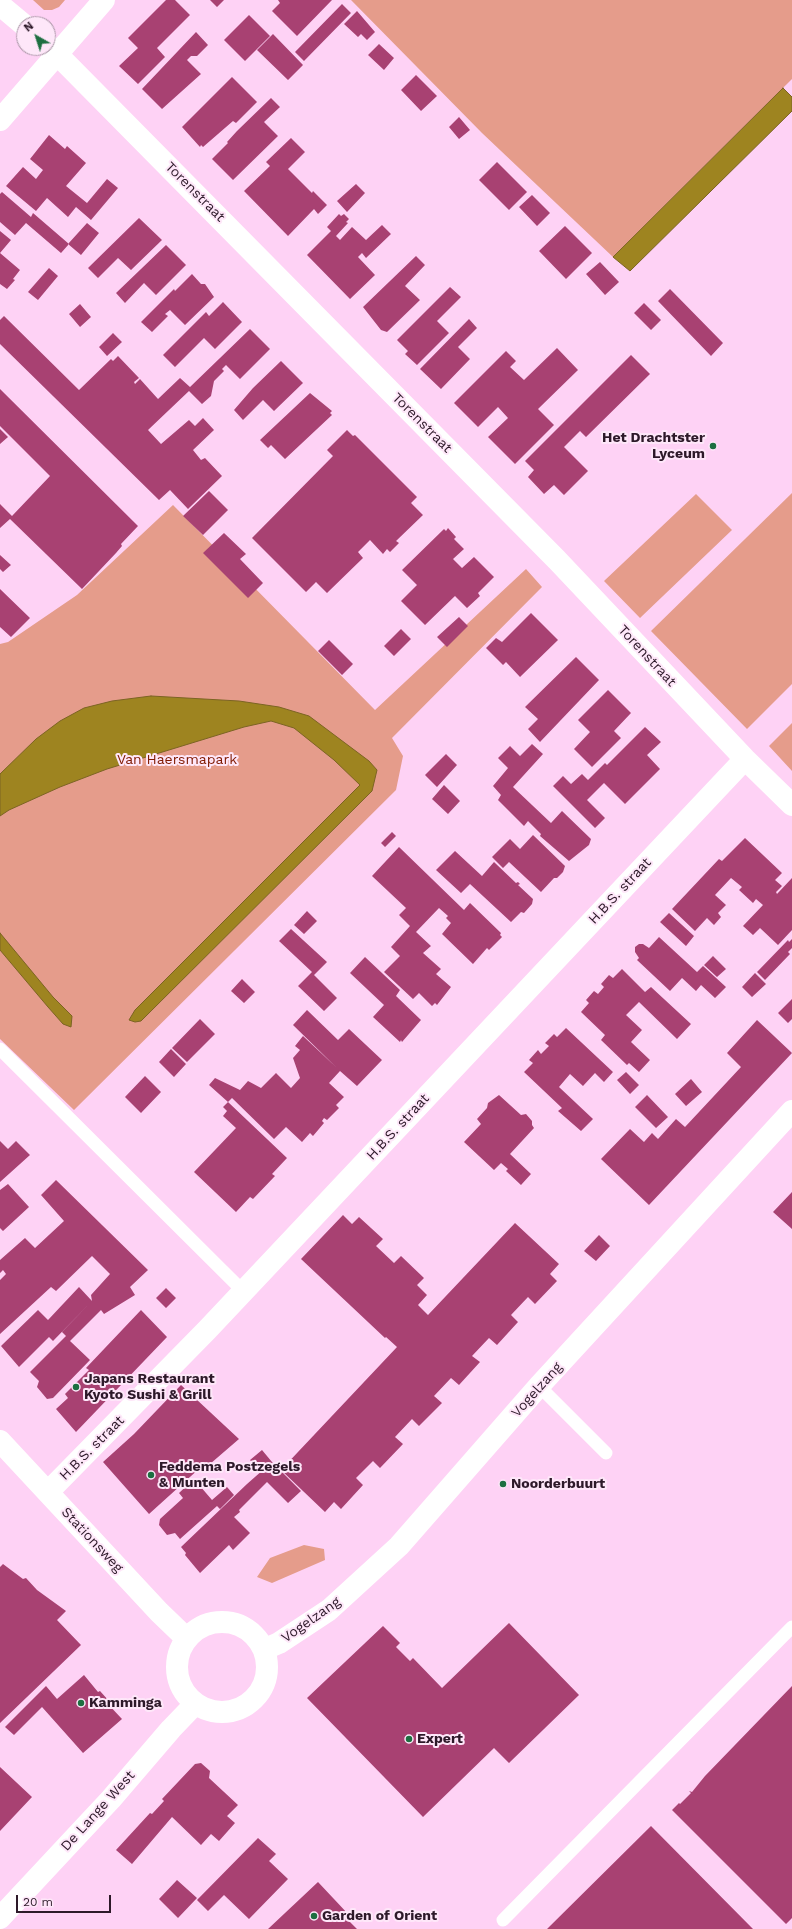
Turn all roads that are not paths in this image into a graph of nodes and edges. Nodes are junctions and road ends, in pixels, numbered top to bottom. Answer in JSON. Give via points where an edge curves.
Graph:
{"nodes":[{"id":1,"x":104,"y":0,"type":"edge"},
{"id":2,"x":0,"y":5,"type":"edge"},
{"id":3,"x":16,"y":18,"type":"edge"},
{"id":4,"x":56,"y":46,"type":"edge"},
{"id":5,"x":56,"y":52,"type":"edge"},
{"id":6,"x":48,"y":56,"type":"edge"},
{"id":7,"x":0,"y":120,"type":"edge"},
{"id":8,"x":745,"y":759,"type":"junction"},
{"id":9,"x":792,"y":805,"type":"edge"},
{"id":10,"x":0,"y":1049,"type":"edge"},
{"id":11,"x":792,"y":1111,"type":"edge"},
{"id":12,"x":243,"y":1291,"type":"junction"},
{"id":13,"x":539,"y":1386,"type":"junction"},
{"id":14,"x":0,"y":1441,"type":"edge"},
{"id":15,"x":606,"y":1453,"type":"dead end"},
{"id":16,"x":48,"y":1492,"type":"junction"},
{"id":17,"x":790,"y":1633,"type":"edge"},
{"id":18,"x":186,"y":1638,"type":"junction"},
{"id":19,"x":265,"y":1649,"type":"junction"},
{"id":20,"x":195,"y":1704,"type":"junction"},
{"id":21,"x":0,"y":1918,"type":"edge"},
{"id":22,"x":503,"y":1920,"type":"dead end"}],
"edges":[{"from":1,"to":4,"type":"street"},
{"from":2,"to":3,"type":"street"},
{"from":5,"to":8,"type":"street","name":"Torenstraat","via":[[562,565]]},
{"from":6,"to":7,"type":"street"},
{"from":8,"to":9,"type":"street","name":"Torenstraat"},
{"from":8,"to":12,"type":"street","name":"H.B.S. straat"},
{"from":10,"to":12,"type":"lane"},
{"from":11,"to":13,"type":"street","name":"Vogelzang"},
{"from":12,"to":16,"type":"street","name":"H.B.S. straat"},
{"from":13,"to":15,"type":"lane"},
{"from":13,"to":19,"type":"street","name":"Vogelzang","via":[[399,1546],[329,1610],[279,1643]]},
{"from":14,"to":16,"type":"street","name":"Stationsweg"},
{"from":16,"to":18,"type":"street","name":"Stationsweg"},
{"from":17,"to":22,"type":"lane"},
{"from":18,"to":19,"type":"street","via":[[205,1624],[229,1621],[251,1630]]},
{"from":18,"to":20,"type":"street","via":[[178,1655],[177,1673],[183,1690]]},
{"from":19,"to":20,"type":"street","via":[[269,1668],[264,1686],[253,1701],[235,1711],[214,1712]]},
{"from":20,"to":21,"type":"street","name":"De Lange West"}]}
